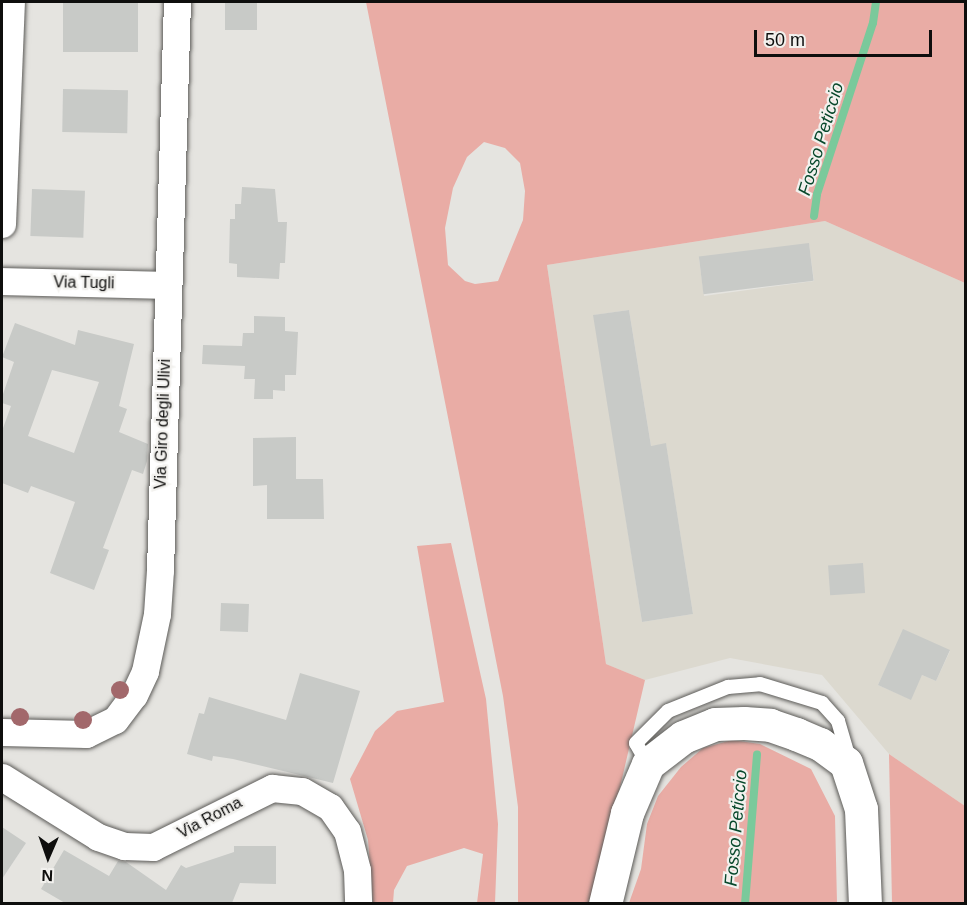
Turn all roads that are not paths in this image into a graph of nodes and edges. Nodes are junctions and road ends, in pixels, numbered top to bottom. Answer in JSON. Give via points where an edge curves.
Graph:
{"nodes":[{"id":1,"x":11,"y":2,"type":"edge"},
{"id":2,"x":177,"y":2,"type":"edge"},
{"id":3,"x":2,"y":224,"type":"edge"},
{"id":4,"x":2,"y":281,"type":"edge"},
{"id":5,"x":167,"y":285,"type":"junction"},
{"id":6,"x":2,"y":732,"type":"edge"},
{"id":7,"x":2,"y":777,"type":"edge"},
{"id":8,"x":358,"y":903,"type":"edge"},
{"id":9,"x":604,"y":903,"type":"edge"},
{"id":10,"x":865,"y":903,"type":"edge"}],
"edges":[{"from":1,"to":3,"type":"street"},
{"from":2,"to":5,"type":"street","name":"Via Giro degli Ulivi"},
{"from":4,"to":5,"type":"street","name":"Via Tugli"},
{"from":5,"to":6,"type":"street","name":"Via Giro degli Ulivi","via":[[160,570],[157,614],[145,670],[134,695],[115,720],[86,735]]},
{"from":7,"to":8,"type":"street","name":"Via Roma","via":[[98,837],[124,846],[153,847],[272,788],[302,791],[330,807],[347,831],[357,870]]},
{"from":9,"to":10,"type":"main road","via":[[627,813],[648,764],[683,737],[715,724],[770,725],[820,744],[846,763],[861,809]]}]}
